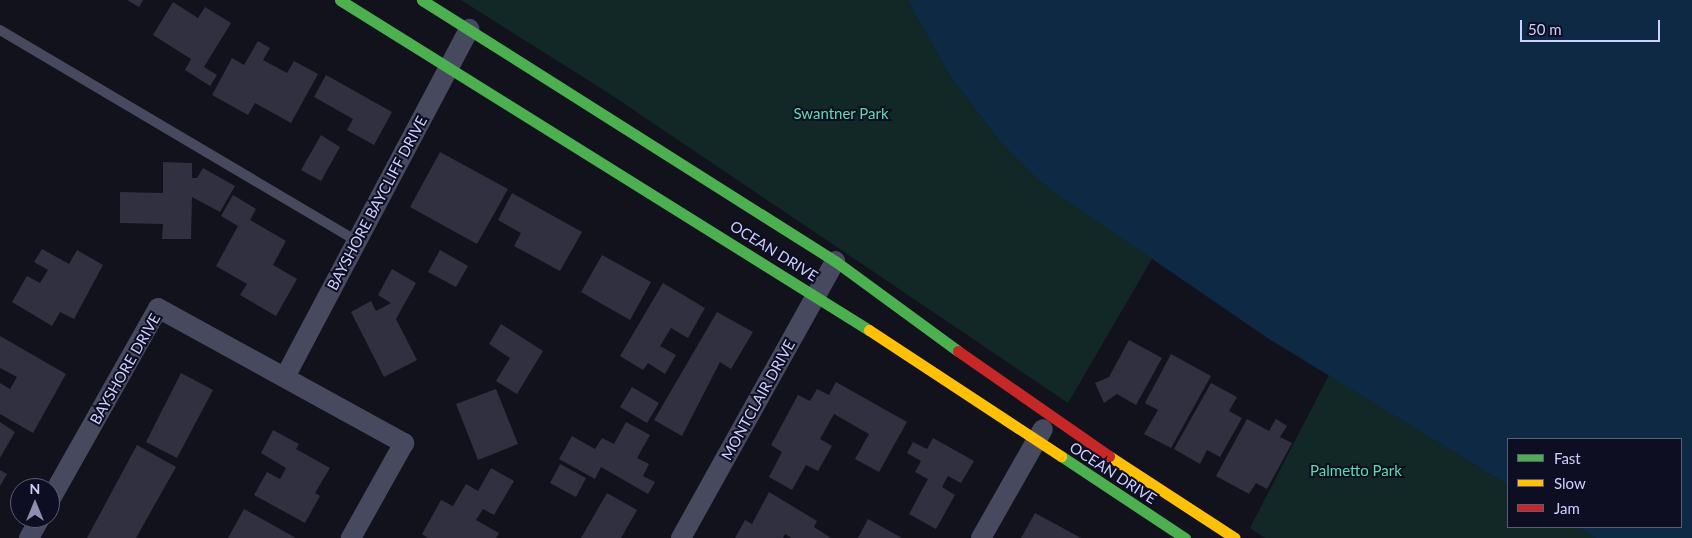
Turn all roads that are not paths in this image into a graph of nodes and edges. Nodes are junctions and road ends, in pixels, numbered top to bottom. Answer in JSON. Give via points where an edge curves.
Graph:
{"nodes":[{"id":1,"x":340,"y":0,"type":"edge"},
{"id":2,"x":422,"y":0,"type":"edge"},
{"id":3,"x":470,"y":29,"type":"junction"},
{"id":4,"x":0,"y":30,"type":"edge"},
{"id":5,"x":451,"y":65,"type":"junction"},
{"id":6,"x":679,"y":160,"type":"junction"},
{"id":7,"x":671,"y":175,"type":"dead end"},
{"id":8,"x":357,"y":241,"type":"junction"},
{"id":9,"x":835,"y":261,"type":"junction"},
{"id":10,"x":817,"y":296,"type":"junction"},
{"id":11,"x":285,"y":377,"type":"junction"},
{"id":12,"x":1049,"y":417,"type":"junction"},
{"id":13,"x":1037,"y":440,"type":"junction"},
{"id":14,"x":60,"y":482,"type":"edge"},
{"id":15,"x":1206,"y":519,"type":"junction"},
{"id":16,"x":351,"y":538,"type":"edge"},
{"id":17,"x":681,"y":538,"type":"edge"},
{"id":18,"x":981,"y":538,"type":"edge"},
{"id":19,"x":1185,"y":538,"type":"edge"},
{"id":20,"x":1194,"y":538,"type":"edge"},
{"id":21,"x":1235,"y":538,"type":"edge"}],
"edges":[{"from":1,"to":5,"type":"main road","name":"OCEAN DRIVE"},
{"from":2,"to":3,"type":"main road","name":"OCEAN DRIVE"},
{"from":3,"to":5,"type":"street","name":"BAYSHORE BAYCLIFF DRIVE"},
{"from":3,"to":6,"type":"main road","name":"OCEAN DRIVE"},
{"from":4,"to":8,"type":"lane"},
{"from":5,"to":8,"type":"street","name":"BAYSHORE BAYCLIFF DRIVE"},
{"from":5,"to":10,"type":"main road","name":"OCEAN DRIVE","via":[[660,192]]},
{"from":6,"to":7,"type":"main road"},
{"from":6,"to":9,"type":"main road","name":"OCEAN DRIVE"},
{"from":8,"to":11,"type":"street","name":"BAYSHORE BAYCLIFF DRIVE"},
{"from":9,"to":10,"type":"street","name":"MONTCLAIR DRIVE"},
{"from":9,"to":12,"type":"main road","name":"OCEAN DRIVE"},
{"from":10,"to":13,"type":"main road","name":"OCEAN DRIVE"},
{"from":10,"to":17,"type":"street","name":"MONTCLAIR DRIVE"},
{"from":11,"to":14,"type":"street","name":"BAYSHORE DRIVE","via":[[158,308]]},
{"from":11,"to":16,"type":"street","via":[[404,443]]},
{"from":12,"to":13,"type":"street"},
{"from":12,"to":15,"type":"main road","name":"OCEAN DRIVE"},
{"from":13,"to":18,"type":"street"},
{"from":13,"to":19,"type":"main road","name":"OCEAN DRIVE"},
{"from":15,"to":20,"type":"main road"},
{"from":15,"to":21,"type":"main road","name":"OCEAN DRIVE"}]}
